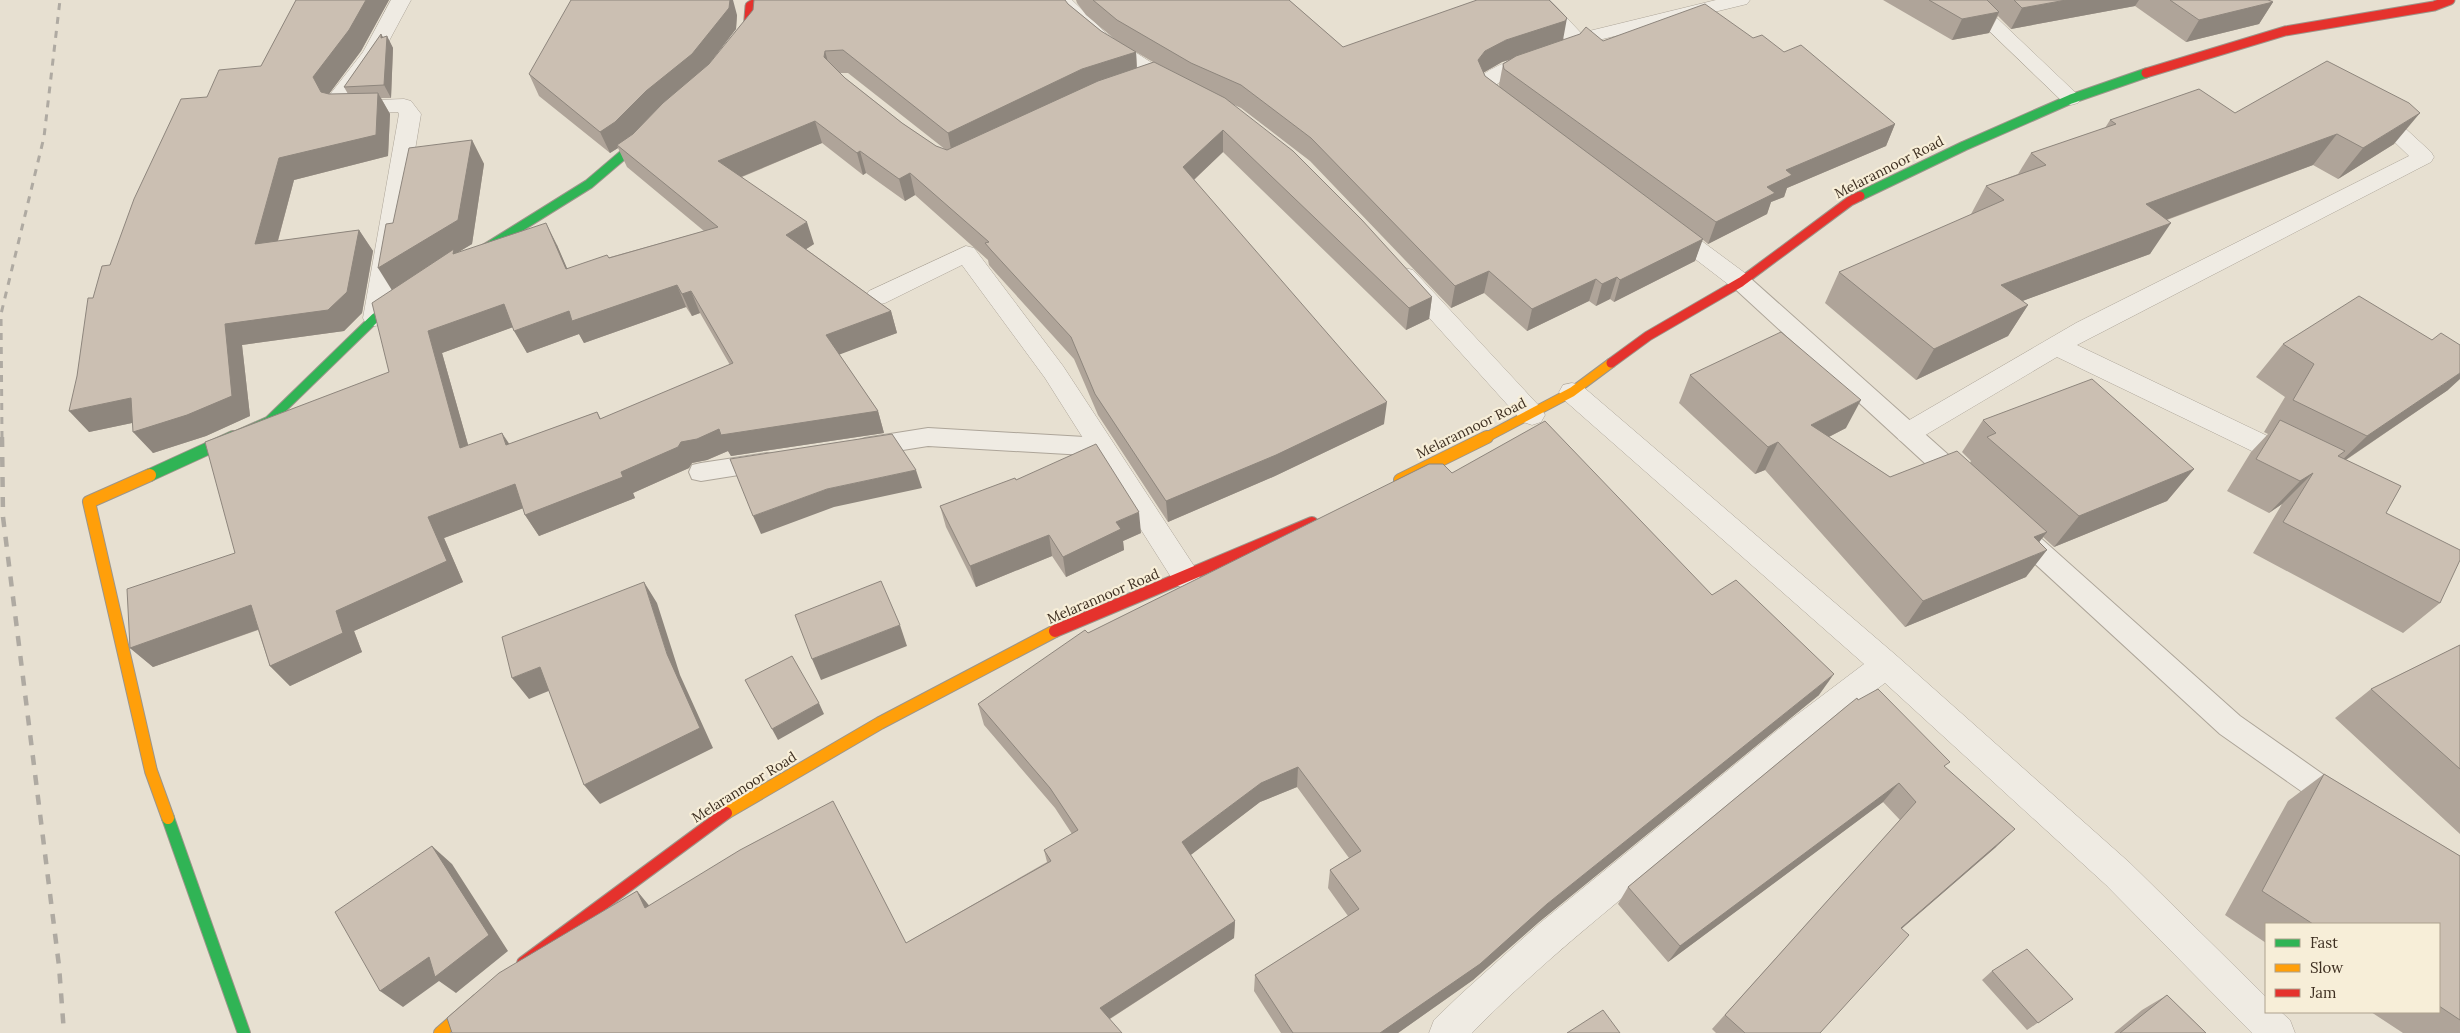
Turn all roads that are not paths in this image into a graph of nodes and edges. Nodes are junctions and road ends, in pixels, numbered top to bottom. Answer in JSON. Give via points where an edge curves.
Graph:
{"nodes":[{"id":1,"x":401,"y":0,"type":"edge"},
{"id":2,"x":761,"y":0,"type":"edge"},
{"id":3,"x":1062,"y":0,"type":"edge"},
{"id":4,"x":1539,"y":0,"type":"edge"},
{"id":5,"x":1740,"y":0,"type":"edge"},
{"id":6,"x":1967,"y":0,"type":"edge"},
{"id":7,"x":2436,"y":2,"type":"edge"},
{"id":8,"x":1575,"y":40,"type":"junction"},
{"id":9,"x":725,"y":59,"type":"edge"},
{"id":10,"x":1192,"y":95,"type":"edge"},
{"id":11,"x":2071,"y":99,"type":"junction"},
{"id":12,"x":1522,"y":117,"type":"edge"},
{"id":13,"x":2386,"y":123,"type":"edge"},
{"id":14,"x":657,"y":125,"type":"edge"},
{"id":15,"x":1655,"y":217,"type":"edge"},
{"id":16,"x":1388,"y":257,"type":"edge"},
{"id":17,"x":467,"y":260,"type":"edge"},
{"id":18,"x":1741,"y":282,"type":"junction"},
{"id":19,"x":420,"y":288,"type":"edge"},
{"id":20,"x":877,"y":297,"type":"dead end"},
{"id":21,"x":375,"y":318,"type":"junction"},
{"id":22,"x":2057,"y":346,"type":"junction"},
{"id":23,"x":1572,"y":392,"type":"junction"},
{"id":24,"x":1532,"y":415,"type":"junction"},
{"id":25,"x":1908,"y":433,"type":"junction"},
{"id":26,"x":1102,"y":447,"type":"junction"},
{"id":27,"x":839,"y":451,"type":"edge"},
{"id":28,"x":790,"y":458,"type":"edge"},
{"id":29,"x":2315,"y":470,"type":"edge"},
{"id":30,"x":702,"y":472,"type":"dead end"},
{"id":31,"x":1392,"y":484,"type":"edge"},
{"id":32,"x":1981,"y":500,"type":"edge"},
{"id":33,"x":1322,"y":518,"type":"edge"},
{"id":34,"x":2003,"y":520,"type":"edge"},
{"id":35,"x":1186,"y":577,"type":"junction"},
{"id":36,"x":1886,"y":665,"type":"junction"},
{"id":37,"x":2357,"y":814,"type":"edge"},
{"id":38,"x":514,"y":970,"type":"edge"},
{"id":39,"x":484,"y":995,"type":"edge"},
{"id":40,"x":244,"y":1033,"type":"edge"},
{"id":41,"x":440,"y":1033,"type":"edge"},
{"id":42,"x":1447,"y":1033,"type":"edge"},
{"id":43,"x":2276,"y":1033,"type":"edge"}],
"edges":[{"from":1,"to":21,"type":"street","via":[[372,54],[338,97],[343,108],[404,105],[410,114]]},
{"from":2,"to":9,"type":"street","via":[[750,6],[748,31]]},
{"from":3,"to":10,"type":"street","via":[[1078,20],[1148,79]]},
{"from":4,"to":8,"type":"street"},
{"from":5,"to":8,"type":"street"},
{"from":6,"to":11,"type":"street"},
{"from":7,"to":11,"type":"street","name":"Melarannoor Road","via":[[2285,31],[2165,66]]},
{"from":8,"to":12,"type":"street","via":[[1568,48],[1504,71],[1486,82],[1490,94]]},
{"from":11,"to":18,"type":"street","name":"Melarannoor Road","via":[[1850,201]]},
{"from":13,"to":22,"type":"street","via":[[2423,157]]},
{"from":14,"to":17,"type":"street","via":[[633,150],[578,190]]},
{"from":15,"to":18,"type":"street"},
{"from":16,"to":24,"type":"street"},
{"from":18,"to":23,"type":"street","name":"Melarannoor Road","via":[[1648,336]]},
{"from":18,"to":25,"type":"lane"},
{"from":19,"to":21,"type":"street"},
{"from":20,"to":26,"type":"street","via":[[966,254],[1054,372]]},
{"from":21,"to":40,"type":"street","via":[[269,421],[89,502],[151,771]]},
{"from":22,"to":25,"type":"street"},
{"from":22,"to":29,"type":"street"},
{"from":23,"to":24,"type":"street","name":"Melarannoor Road"},
{"from":23,"to":36,"type":"street"},
{"from":24,"to":31,"type":"street","name":"Melarannoor Road"},
{"from":25,"to":32,"type":"lane"},
{"from":26,"to":27,"type":"lane","via":[[928,437]]},
{"from":26,"to":35,"type":"street"},
{"from":28,"to":30,"type":"lane"},
{"from":33,"to":35,"type":"street","name":"Melarannoor Road"},
{"from":34,"to":37,"type":"lane","via":[[2230,725]]},
{"from":35,"to":38,"type":"street","name":"Melarannoor Road","via":[[1059,629],[880,723],[786,777],[727,812]]},
{"from":36,"to":42,"type":"street","via":[[1830,704],[1595,900],[1474,1004]]},
{"from":36,"to":43,"type":"street","via":[[2118,874]]},
{"from":39,"to":41,"type":"street"}]}
